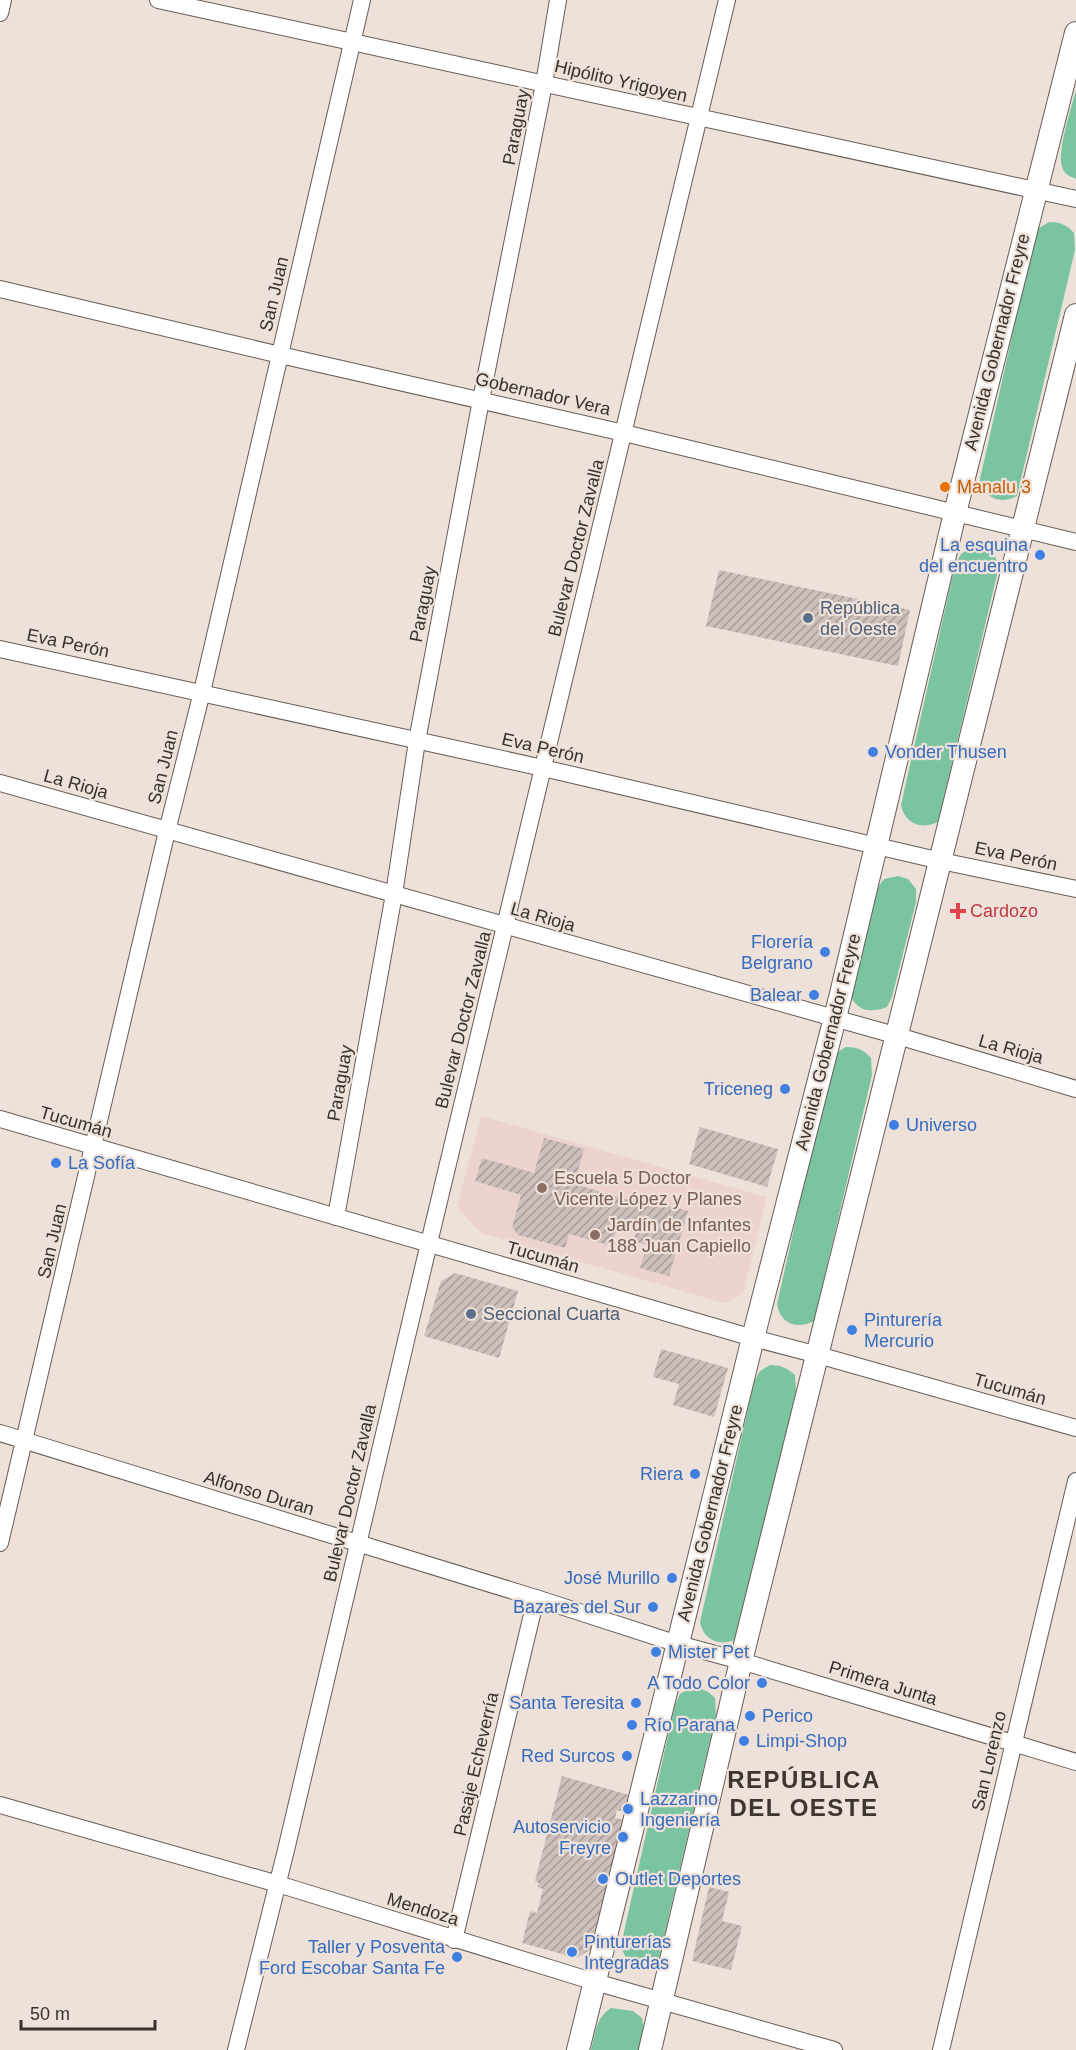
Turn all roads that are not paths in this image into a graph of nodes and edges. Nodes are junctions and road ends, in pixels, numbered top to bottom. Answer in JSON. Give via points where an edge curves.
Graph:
{"nodes":[{"id":1,"x":3,"y":0,"type":"edge"},
{"id":2,"x":158,"y":0,"type":"edge"},
{"id":3,"x":362,"y":0,"type":"edge"},
{"id":4,"x":558,"y":0,"type":"edge"},
{"id":5,"x":728,"y":0,"type":"edge"},
{"id":6,"x":0,"y":13,"type":"edge"},
{"id":7,"x":1076,"y":33,"type":"edge"},
{"id":8,"x":352,"y":44,"type":"junction"},
{"id":9,"x":544,"y":84,"type":"junction"},
{"id":10,"x":699,"y":118,"type":"junction"},
{"id":11,"x":1035,"y":189,"type":"junction"},
{"id":12,"x":1076,"y":199,"type":"edge"},
{"id":13,"x":0,"y":289,"type":"edge"},
{"id":14,"x":1076,"y":315,"type":"edge"},
{"id":15,"x":280,"y":355,"type":"junction"},
{"id":16,"x":481,"y":400,"type":"junction"},
{"id":17,"x":624,"y":433,"type":"junction"},
{"id":18,"x":955,"y":513,"type":"junction"},
{"id":19,"x":1023,"y":530,"type":"junction"},
{"id":20,"x":1076,"y":542,"type":"edge"},
{"id":21,"x":0,"y":649,"type":"edge"},
{"id":22,"x":202,"y":692,"type":"junction"},
{"id":23,"x":417,"y":741,"type":"junction"},
{"id":24,"x":543,"y":768,"type":"junction"},
{"id":25,"x":0,"y":783,"type":"edge"},
{"id":26,"x":167,"y":831,"type":"junction"},
{"id":27,"x":876,"y":845,"type":"junction"},
{"id":28,"x":941,"y":861,"type":"junction"},
{"id":29,"x":1076,"y":889,"type":"edge"},
{"id":30,"x":394,"y":894,"type":"junction"},
{"id":31,"x":506,"y":927,"type":"junction"},
{"id":32,"x":835,"y":1020,"type":"junction"},
{"id":33,"x":898,"y":1036,"type":"junction"},
{"id":34,"x":1076,"y":1089,"type":"edge"},
{"id":35,"x":0,"y":1119,"type":"edge"},
{"id":36,"x":94,"y":1147,"type":"junction"},
{"id":37,"x":336,"y":1218,"type":"junction"},
{"id":38,"x":429,"y":1243,"type":"junction"},
{"id":39,"x":753,"y":1338,"type":"junction"},
{"id":40,"x":818,"y":1355,"type":"junction"},
{"id":41,"x":1076,"y":1428,"type":"edge"},
{"id":42,"x":0,"y":1433,"type":"edge"},
{"id":43,"x":25,"y":1441,"type":"junction"},
{"id":44,"x":1076,"y":1481,"type":"edge"},
{"id":45,"x":0,"y":1543,"type":"edge"},
{"id":46,"x":359,"y":1544,"type":"junction"},
{"id":47,"x":536,"y":1598,"type":"junction"},
{"id":48,"x":678,"y":1644,"type":"junction"},
{"id":49,"x":741,"y":1661,"type":"junction"},
{"id":50,"x":1013,"y":1743,"type":"junction"},
{"id":51,"x":1076,"y":1762,"type":"edge"},
{"id":52,"x":0,"y":1805,"type":"edge"},
{"id":53,"x":278,"y":1884,"type":"junction"},
{"id":54,"x":454,"y":1940,"type":"junction"},
{"id":55,"x":595,"y":1982,"type":"junction"},
{"id":56,"x":662,"y":2001,"type":"junction"},
{"id":57,"x":236,"y":2050,"type":"edge"},
{"id":58,"x":578,"y":2050,"type":"edge"},
{"id":59,"x":650,"y":2050,"type":"edge"},
{"id":60,"x":834,"y":2050,"type":"edge"},
{"id":61,"x":941,"y":2050,"type":"edge"}],
"edges":[{"from":1,"to":6,"type":"street"},
{"from":2,"to":8,"type":"street","name":"Hipólito Yrigoyen"},
{"from":3,"to":8,"type":"street","name":"San Juan"},
{"from":4,"to":9,"type":"street","name":"Paraguay"},
{"from":5,"to":10,"type":"street","name":"Bulevar Doctor Zavalla"},
{"from":7,"to":11,"type":"main road","name":"Avenida Gobernador Freyre"},
{"from":8,"to":9,"type":"street","name":"Hipólito Yrigoyen"},
{"from":8,"to":15,"type":"street","name":"San Juan"},
{"from":9,"to":10,"type":"street","name":"Hipólito Yrigoyen"},
{"from":9,"to":16,"type":"street","name":"Paraguay"},
{"from":10,"to":11,"type":"street","name":"Hipólito Yrigoyen"},
{"from":10,"to":17,"type":"street","name":"Bulevar Doctor Zavalla"},
{"from":11,"to":12,"type":"street","name":"Hipólito Yrigoyen"},
{"from":11,"to":18,"type":"main road","name":"Avenida Gobernador Freyre"},
{"from":13,"to":15,"type":"street","name":"Gobernador Vera"},
{"from":14,"to":19,"type":"main road"},
{"from":15,"to":16,"type":"street","name":"Gobernador Vera"},
{"from":15,"to":22,"type":"street","name":"San Juan"},
{"from":16,"to":17,"type":"street","name":"Gobernador Vera"},
{"from":16,"to":23,"type":"street","name":"Paraguay"},
{"from":17,"to":18,"type":"street","name":"Gobernador Vera"},
{"from":17,"to":24,"type":"street","name":"Bulevar Doctor Zavalla"},
{"from":18,"to":19,"type":"street","name":"Gobernador Vera"},
{"from":18,"to":27,"type":"main road","name":"Avenida Gobernador Freyre"},
{"from":19,"to":20,"type":"street","name":"Gobernador Vera"},
{"from":19,"to":28,"type":"main road"},
{"from":21,"to":22,"type":"street","name":"Eva Perón"},
{"from":22,"to":23,"type":"street","name":"Eva Perón"},
{"from":22,"to":26,"type":"street","name":"San Juan"},
{"from":23,"to":24,"type":"street","name":"Eva Perón"},
{"from":23,"to":30,"type":"street","name":"Paraguay"},
{"from":24,"to":27,"type":"street","name":"Eva Perón"},
{"from":24,"to":31,"type":"street","name":"Bulevar Doctor Zavalla"},
{"from":25,"to":26,"type":"street","name":"La Rioja"},
{"from":26,"to":30,"type":"street","name":"La Rioja"},
{"from":26,"to":36,"type":"street","name":"San Juan"},
{"from":27,"to":28,"type":"street","name":"Eva Perón"},
{"from":27,"to":32,"type":"main road","name":"Avenida Gobernador Freyre"},
{"from":28,"to":29,"type":"street","name":"Eva Perón"},
{"from":28,"to":33,"type":"main road"},
{"from":30,"to":31,"type":"street","name":"La Rioja"},
{"from":30,"to":37,"type":"street","name":"Paraguay"},
{"from":31,"to":32,"type":"street","name":"La Rioja"},
{"from":31,"to":38,"type":"street","name":"Bulevar Doctor Zavalla"},
{"from":32,"to":33,"type":"street","name":"La Rioja"},
{"from":32,"to":39,"type":"main road","name":"Avenida Gobernador Freyre"},
{"from":33,"to":34,"type":"street","name":"La Rioja"},
{"from":33,"to":40,"type":"main road"},
{"from":35,"to":36,"type":"street","name":"Tucumán"},
{"from":36,"to":37,"type":"street","name":"Tucumán"},
{"from":36,"to":43,"type":"street","name":"San Juan"},
{"from":37,"to":38,"type":"street","name":"Tucumán"},
{"from":38,"to":39,"type":"street","name":"Tucumán"},
{"from":38,"to":46,"type":"street","name":"Bulevar Doctor Zavalla"},
{"from":39,"to":40,"type":"street","name":"Tucumán"},
{"from":39,"to":48,"type":"main road","name":"Avenida Gobernador Freyre"},
{"from":40,"to":41,"type":"street","name":"Tucumán"},
{"from":40,"to":49,"type":"main road"},
{"from":42,"to":43,"type":"street","name":"Alfonso Duran"},
{"from":43,"to":45,"type":"street","name":"San Juan"},
{"from":43,"to":46,"type":"street","name":"Alfonso Duran"},
{"from":44,"to":50,"type":"street","name":"San Lorenzo"},
{"from":46,"to":47,"type":"street","name":"Alfonso Duran"},
{"from":46,"to":53,"type":"street","name":"Bulevar Doctor Zavalla"},
{"from":47,"to":48,"type":"street","name":"Alfonso Duran"},
{"from":47,"to":54,"type":"street","name":"Pasaje Echeverría"},
{"from":48,"to":49,"type":"street","name":"Primera Junta"},
{"from":48,"to":55,"type":"main road","name":"Avenida Gobernador Freyre"},
{"from":49,"to":50,"type":"street","name":"Primera Junta"},
{"from":49,"to":56,"type":"main road"},
{"from":50,"to":51,"type":"street","name":"Primera Junta"},
{"from":50,"to":61,"type":"street","name":"San Lorenzo"},
{"from":52,"to":53,"type":"street","name":"Mendoza"},
{"from":53,"to":54,"type":"street","name":"Mendoza"},
{"from":53,"to":57,"type":"street","name":"Bulevar Doctor Zavalla"},
{"from":54,"to":55,"type":"street","name":"Mendoza"},
{"from":55,"to":56,"type":"street","name":"Mendoza"},
{"from":55,"to":58,"type":"main road","name":"Avenida Gobernador Freyre"},
{"from":56,"to":59,"type":"main road"},
{"from":56,"to":60,"type":"street","name":"Mendoza"}]}
